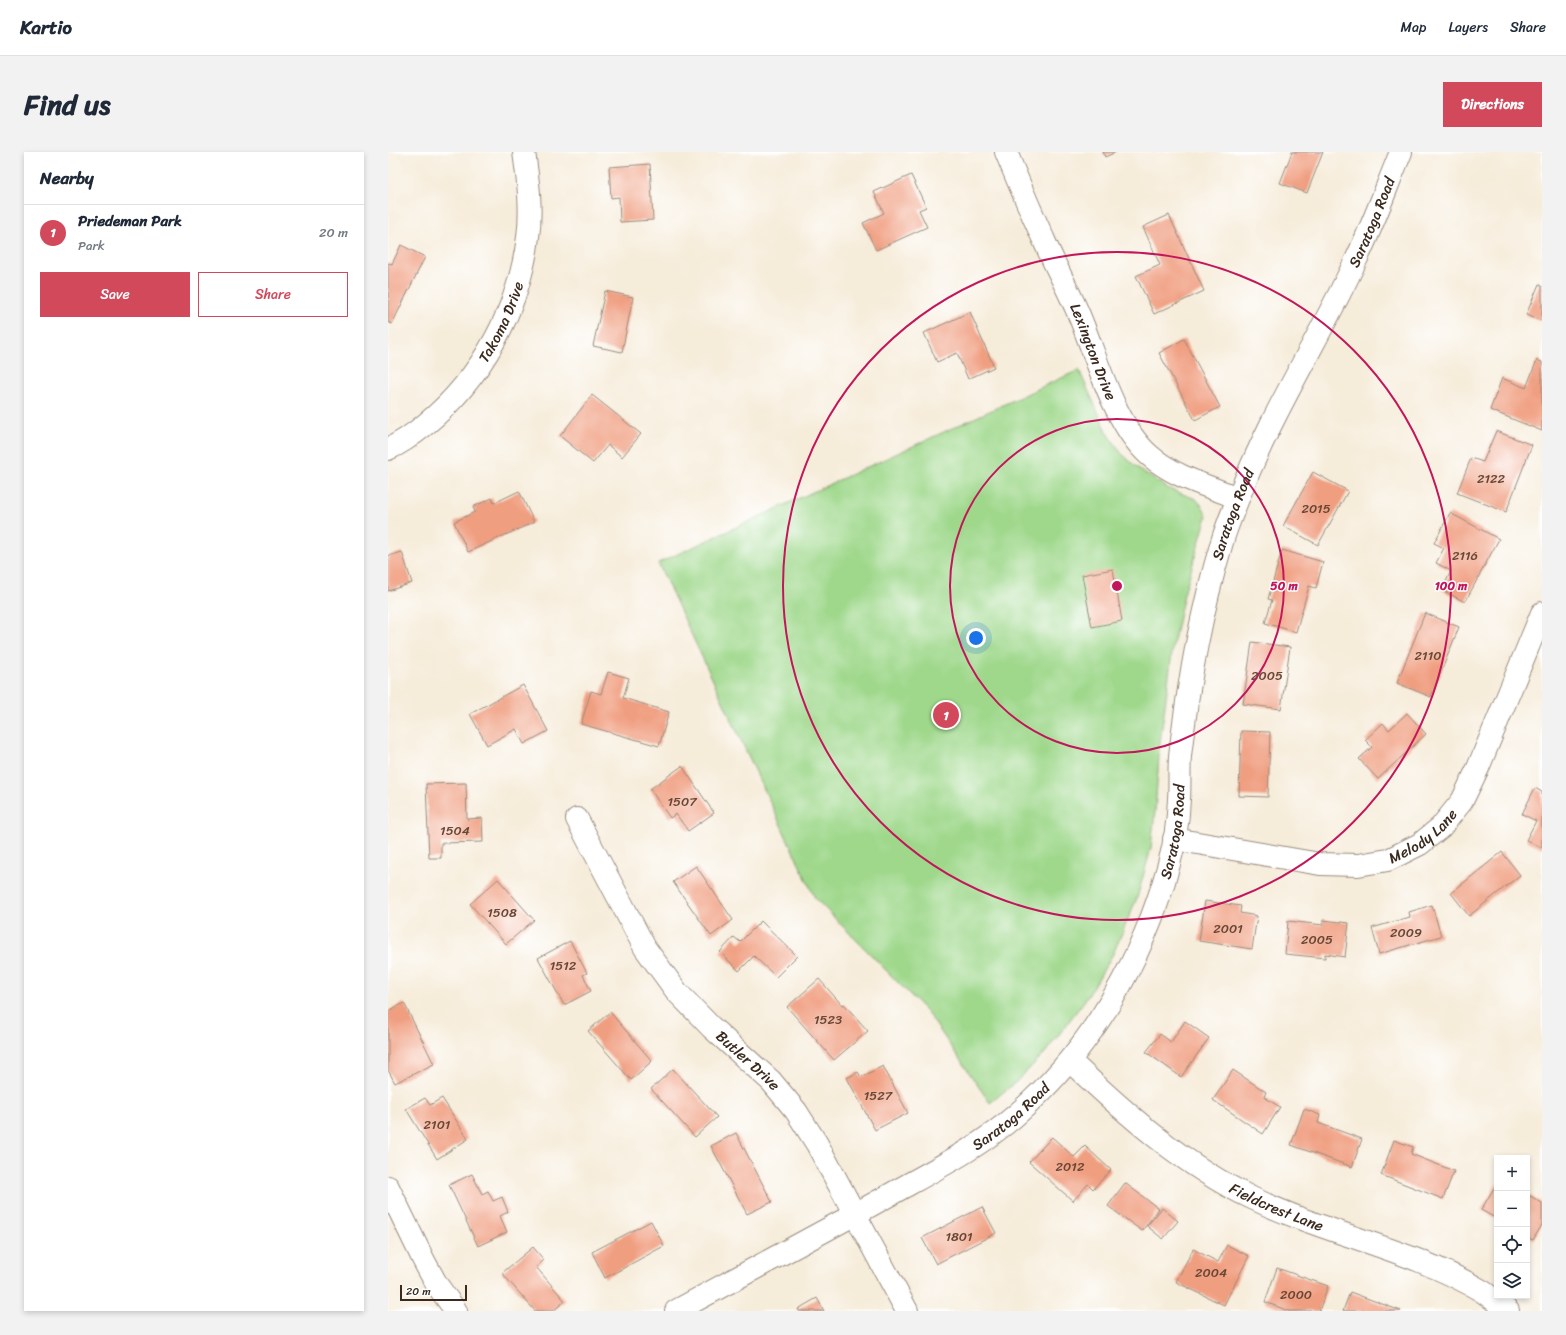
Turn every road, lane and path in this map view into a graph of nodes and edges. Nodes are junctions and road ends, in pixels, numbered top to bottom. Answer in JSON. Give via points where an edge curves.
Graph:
{"nodes":[{"id":1,"x":524,"y":152,"type":"edge"},
{"id":2,"x":1006,"y":152,"type":"edge"},
{"id":3,"x":1401,"y":152,"type":"edge"},
{"id":4,"x":388,"y":449,"type":"edge"},
{"id":5,"x":1238,"y":498,"type":"junction"},
{"id":6,"x":1542,"y":613,"type":"edge"},
{"id":7,"x":577,"y":819,"type":"dead end"},
{"id":8,"x":1174,"y":839,"type":"junction"},
{"id":9,"x":1070,"y":1061,"type":"junction"},
{"id":10,"x":388,"y":1187,"type":"edge"},
{"id":11,"x":855,"y":1215,"type":"junction"},
{"id":12,"x":456,"y":1311,"type":"edge"},
{"id":13,"x":676,"y":1311,"type":"edge"},
{"id":14,"x":907,"y":1311,"type":"edge"},
{"id":15,"x":1508,"y":1311,"type":"edge"}],
"edges":[{"from":1,"to":4,"type":"street","name":"Takoma Drive","via":[[529,192],[528,236],[517,289],[502,324],[487,354],[467,384],[438,414],[412,435]]},
{"from":2,"to":5,"type":"street","name":"Lexington Drive","via":[[1078,314],[1112,399],[1129,430],[1148,454],[1166,468]]},
{"from":3,"to":5,"type":"street","name":"Saratoga Road","via":[[1356,259],[1270,424]]},
{"from":5,"to":8,"type":"street","name":"Saratoga Road","via":[[1222,540],[1197,639],[1180,761]]},
{"from":6,"to":8,"type":"street","name":"Melody Lane","via":[[1462,801],[1441,827],[1420,844],[1388,860],[1358,865],[1320,864]]},
{"from":7,"to":11,"type":"street","name":"Butler Drive","via":[[645,948],[677,992],[711,1027],[771,1081],[796,1111]]},
{"from":8,"to":9,"type":"street","name":"Saratoga Road","via":[[1146,934],[1105,1013]]},
{"from":9,"to":11,"type":"street","name":"Saratoga Road","via":[[1046,1088],[1014,1117],[968,1151]]},
{"from":9,"to":15,"type":"street","name":"Fieldcrest Lane","via":[[1103,1092],[1211,1177],[1303,1219],[1440,1270],[1482,1292]]},
{"from":10,"to":12,"type":"street","via":[[424,1261]]},
{"from":11,"to":13,"type":"street","name":"Saratoga Road"},
{"from":11,"to":14,"type":"street","name":"Butler Drive"}]}
